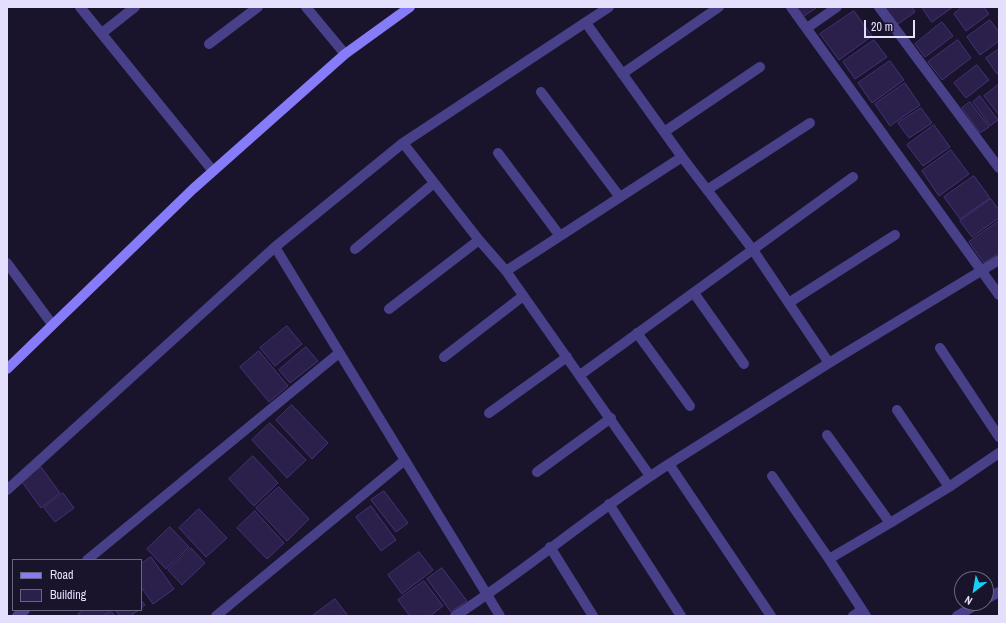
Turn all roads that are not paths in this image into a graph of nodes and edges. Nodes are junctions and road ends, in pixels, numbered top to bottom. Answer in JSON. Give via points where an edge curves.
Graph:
{"nodes":[{"id":1,"x":80,"y":7,"type":"edge"},
{"id":2,"x":135,"y":7,"type":"edge"},
{"id":3,"x":258,"y":7,"type":"edge"},
{"id":4,"x":306,"y":7,"type":"edge"},
{"id":5,"x":410,"y":7,"type":"edge"},
{"id":6,"x":609,"y":7,"type":"edge"},
{"id":7,"x":719,"y":7,"type":"edge"},
{"id":8,"x":791,"y":7,"type":"edge"},
{"id":9,"x":837,"y":7,"type":"edge"},
{"id":10,"x":879,"y":7,"type":"edge"},
{"id":11,"x":586,"y":23,"type":"junction"},
{"id":12,"x":807,"y":28,"type":"junction"},
{"id":13,"x":102,"y":33,"type":"junction"},
{"id":14,"x":209,"y":44,"type":"dead end"},
{"id":15,"x":345,"y":54,"type":"junction"},
{"id":16,"x":760,"y":67,"type":"dead end"},
{"id":17,"x":622,"y":74,"type":"junction"},
{"id":18,"x":541,"y":92,"type":"dead end"},
{"id":19,"x":810,"y":123,"type":"dead end"},
{"id":20,"x":664,"y":132,"type":"junction"},
{"id":21,"x":403,"y":144,"type":"junction"},
{"id":22,"x":498,"y":153,"type":"dead end"},
{"id":23,"x":682,"y":157,"type":"junction"},
{"id":24,"x":999,"y":168,"type":"edge"},
{"id":25,"x":213,"y":171,"type":"junction"},
{"id":26,"x":853,"y":177,"type":"dead end"},
{"id":27,"x":434,"y":184,"type":"junction"},
{"id":28,"x":707,"y":190,"type":"junction"},
{"id":29,"x":619,"y":196,"type":"junction"},
{"id":30,"x":895,"y":235,"type":"dead end"},
{"id":31,"x":560,"y":236,"type":"junction"},
{"id":32,"x":480,"y":240,"type":"junction"},
{"id":33,"x":275,"y":247,"type":"junction"},
{"id":34,"x":355,"y":249,"type":"dead end"},
{"id":35,"x":753,"y":250,"type":"junction"},
{"id":36,"x":999,"y":260,"type":"edge"},
{"id":37,"x":7,"y":263,"type":"edge"},
{"id":38,"x":981,"y":270,"type":"junction"},
{"id":39,"x":506,"y":271,"type":"junction"},
{"id":40,"x":694,"y":293,"type":"junction"},
{"id":41,"x":999,"y":295,"type":"edge"},
{"id":42,"x":523,"y":296,"type":"junction"},
{"id":43,"x":790,"y":302,"type":"junction"},
{"id":44,"x":389,"y":309,"type":"dead end"},
{"id":45,"x":52,"y":324,"type":"junction"},
{"id":46,"x":637,"y":334,"type":"junction"},
{"id":47,"x":940,"y":348,"type":"dead end"},
{"id":48,"x":339,"y":353,"type":"junction"},
{"id":49,"x":444,"y":356,"type":"dead end"},
{"id":50,"x":566,"y":357,"type":"junction"},
{"id":51,"x":829,"y":363,"type":"junction"},
{"id":52,"x":744,"y":364,"type":"dead end"},
{"id":53,"x":7,"y":369,"type":"edge"},
{"id":54,"x":580,"y":375,"type":"junction"},
{"id":55,"x":690,"y":406,"type":"dead end"},
{"id":56,"x":897,"y":410,"type":"dead end"},
{"id":57,"x":489,"y":413,"type":"dead end"},
{"id":58,"x":611,"y":418,"type":"junction"},
{"id":59,"x":827,"y":435,"type":"dead end"},
{"id":60,"x":999,"y":437,"type":"edge"},
{"id":61,"x":999,"y":453,"type":"edge"},
{"id":62,"x":405,"y":460,"type":"junction"},
{"id":63,"x":669,"y":464,"type":"junction"},
{"id":64,"x":537,"y":472,"type":"dead end"},
{"id":65,"x":650,"y":476,"type":"junction"},
{"id":66,"x":772,"y":476,"type":"dead end"},
{"id":67,"x":949,"y":487,"type":"junction"},
{"id":68,"x":7,"y":490,"type":"edge"},
{"id":69,"x":609,"y":504,"type":"junction"},
{"id":70,"x":890,"y":523,"type":"junction"},
{"id":71,"x":550,"y":547,"type":"junction"},
{"id":72,"x":88,"y":559,"type":"edge"},
{"id":73,"x":829,"y":559,"type":"junction"},
{"id":74,"x":487,"y":596,"type":"junction"},
{"id":75,"x":864,"y":613,"type":"edge"},
{"id":76,"x":216,"y":616,"type":"edge"},
{"id":77,"x":455,"y":616,"type":"edge"},
{"id":78,"x":500,"y":616,"type":"edge"},
{"id":79,"x":594,"y":616,"type":"edge"},
{"id":80,"x":681,"y":616,"type":"edge"},
{"id":81,"x":771,"y":616,"type":"edge"},
{"id":82,"x":852,"y":616,"type":"edge"}],
"edges":[{"from":1,"to":13,"type":"street"},
{"from":2,"to":13,"type":"street"},
{"from":3,"to":14,"type":"street"},
{"from":4,"to":15,"type":"street"},
{"from":5,"to":15,"type":"street"},
{"from":6,"to":11,"type":"street"},
{"from":7,"to":17,"type":"street"},
{"from":8,"to":12,"type":"street"},
{"from":9,"to":12,"type":"street"},
{"from":10,"to":24,"type":"street"},
{"from":11,"to":17,"type":"street"},
{"from":11,"to":21,"type":"street"},
{"from":12,"to":38,"type":"street"},
{"from":13,"to":25,"type":"street"},
{"from":15,"to":25,"type":"street"},
{"from":16,"to":20,"type":"street"},
{"from":17,"to":20,"type":"street"},
{"from":18,"to":29,"type":"street"},
{"from":19,"to":28,"type":"street"},
{"from":20,"to":23,"type":"street"},
{"from":21,"to":27,"type":"street"},
{"from":21,"to":33,"type":"street"},
{"from":22,"to":31,"type":"street"},
{"from":23,"to":28,"type":"street"},
{"from":23,"to":29,"type":"street"},
{"from":25,"to":45,"type":"street"},
{"from":26,"to":35,"type":"street"},
{"from":27,"to":32,"type":"street"},
{"from":27,"to":34,"type":"street"},
{"from":28,"to":35,"type":"street"},
{"from":29,"to":31,"type":"street"},
{"from":30,"to":43,"type":"street"},
{"from":31,"to":39,"type":"street"},
{"from":32,"to":39,"type":"street"},
{"from":32,"to":44,"type":"street"},
{"from":33,"to":48,"type":"street"},
{"from":33,"to":68,"type":"street"},
{"from":35,"to":40,"type":"street"},
{"from":35,"to":43,"type":"street"},
{"from":36,"to":38,"type":"street"},
{"from":37,"to":45,"type":"street"},
{"from":38,"to":41,"type":"street"},
{"from":38,"to":51,"type":"street"},
{"from":39,"to":42,"type":"street"},
{"from":40,"to":46,"type":"street"},
{"from":40,"to":52,"type":"street"},
{"from":42,"to":49,"type":"street"},
{"from":42,"to":50,"type":"street"},
{"from":43,"to":51,"type":"street"},
{"from":45,"to":53,"type":"street"},
{"from":46,"to":54,"type":"street"},
{"from":46,"to":55,"type":"street"},
{"from":47,"to":60,"type":"street"},
{"from":48,"to":62,"type":"street"},
{"from":48,"to":72,"type":"street"},
{"from":50,"to":54,"type":"street"},
{"from":50,"to":57,"type":"street"},
{"from":51,"to":63,"type":"street"},
{"from":54,"to":58,"type":"street"},
{"from":56,"to":67,"type":"street"},
{"from":58,"to":64,"type":"street"},
{"from":58,"to":65,"type":"street"},
{"from":59,"to":70,"type":"street"},
{"from":61,"to":67,"type":"street"},
{"from":62,"to":74,"type":"street"},
{"from":62,"to":76,"type":"street"},
{"from":63,"to":65,"type":"street"},
{"from":63,"to":81,"type":"street"},
{"from":65,"to":69,"type":"street"},
{"from":66,"to":73,"type":"street"},
{"from":67,"to":70,"type":"street"},
{"from":69,"to":71,"type":"street"},
{"from":69,"to":80,"type":"street"},
{"from":70,"to":73,"type":"street"},
{"from":71,"to":74,"type":"street"},
{"from":71,"to":79,"type":"street"},
{"from":73,"to":75,"type":"street"},
{"from":74,"to":77,"type":"street"},
{"from":74,"to":78,"type":"street"},
{"from":75,"to":82,"type":"street"}]}
